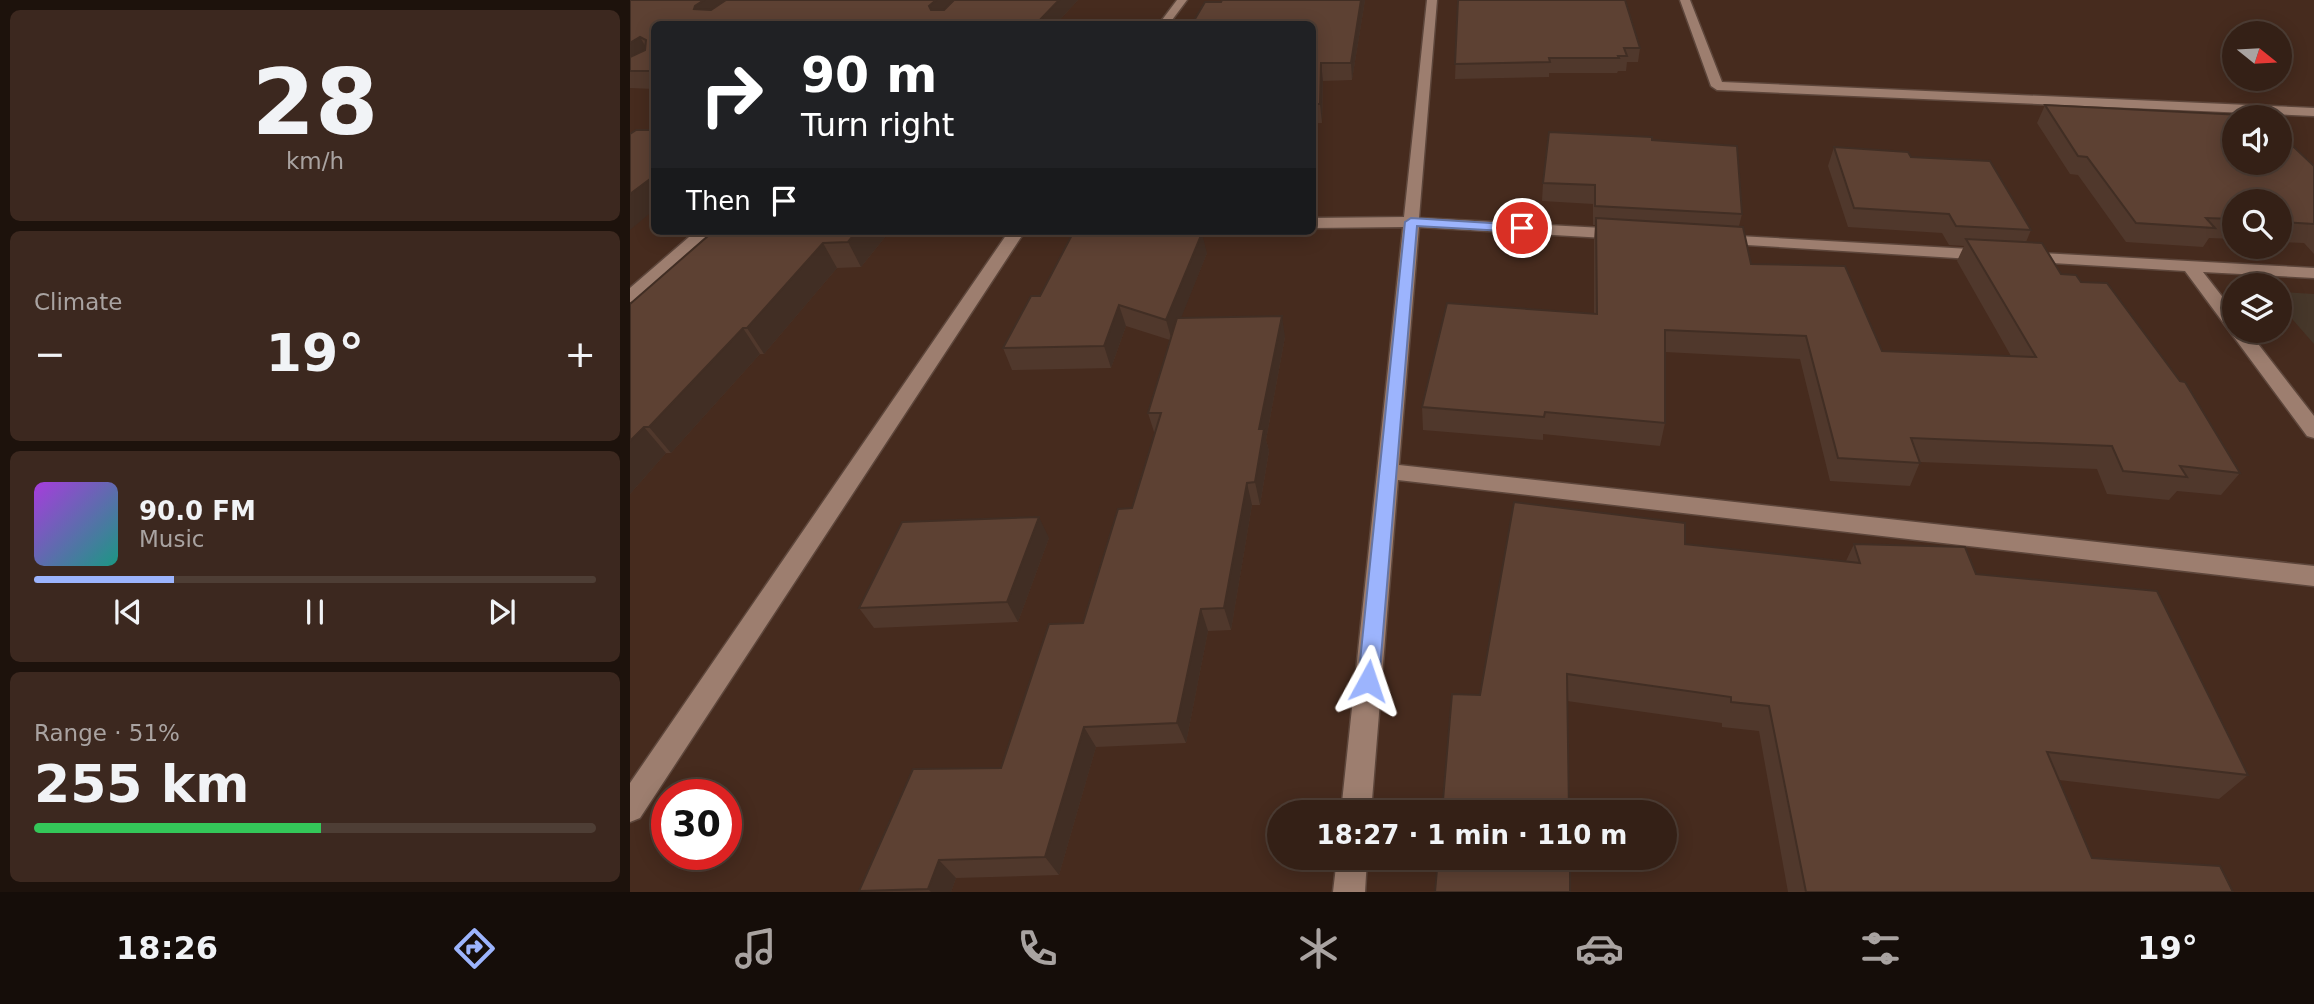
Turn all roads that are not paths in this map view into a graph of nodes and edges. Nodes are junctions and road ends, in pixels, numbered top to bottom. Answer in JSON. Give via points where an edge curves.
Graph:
{"nodes":[{"id":1,"x":1182,"y":0,"type":"edge"},
{"id":2,"x":1432,"y":0,"type":"edge"},
{"id":3,"x":1685,"y":0,"type":"edge"},
{"id":4,"x":1166,"y":21,"type":"edge"},
{"id":5,"x":2314,"y":112,"type":"edge"},
{"id":6,"x":1411,"y":222,"type":"junction"},
{"id":7,"x":1316,"y":223,"type":"edge"},
{"id":8,"x":701,"y":235,"type":"edge"},
{"id":9,"x":1014,"y":235,"type":"edge"},
{"id":10,"x":1634,"y":235,"type":"edge"},
{"id":11,"x":1703,"y":239,"type":"edge"},
{"id":12,"x":2190,"y":266,"type":"junction"},
{"id":13,"x":2314,"y":273,"type":"edge"},
{"id":14,"x":630,"y":297,"type":"edge"},
{"id":15,"x":2222,"y":309,"type":"edge"},
{"id":16,"x":2248,"y":343,"type":"edge"},
{"id":17,"x":2314,"y":431,"type":"edge"},
{"id":18,"x":1388,"y":471,"type":"junction"},
{"id":19,"x":2314,"y":576,"type":"edge"},
{"id":20,"x":1357,"y":800,"type":"edge"},
{"id":21,"x":630,"y":808,"type":"edge"},
{"id":22,"x":1351,"y":870,"type":"edge"},
{"id":23,"x":1349,"y":892,"type":"edge"}],
"edges":[{"from":1,"to":4,"type":"street"},
{"from":2,"to":6,"type":"street"},
{"from":3,"to":5,"type":"street","via":[[1717,86]]},
{"from":6,"to":7,"type":"street"},
{"from":6,"to":10,"type":"street"},
{"from":6,"to":18,"type":"street"},
{"from":8,"to":14,"type":"street"},
{"from":9,"to":21,"type":"street"},
{"from":11,"to":12,"type":"street"},
{"from":12,"to":13,"type":"street"},
{"from":12,"to":15,"type":"street"},
{"from":16,"to":17,"type":"street"},
{"from":18,"to":19,"type":"street"},
{"from":18,"to":20,"type":"street"},
{"from":22,"to":23,"type":"street"}]}
